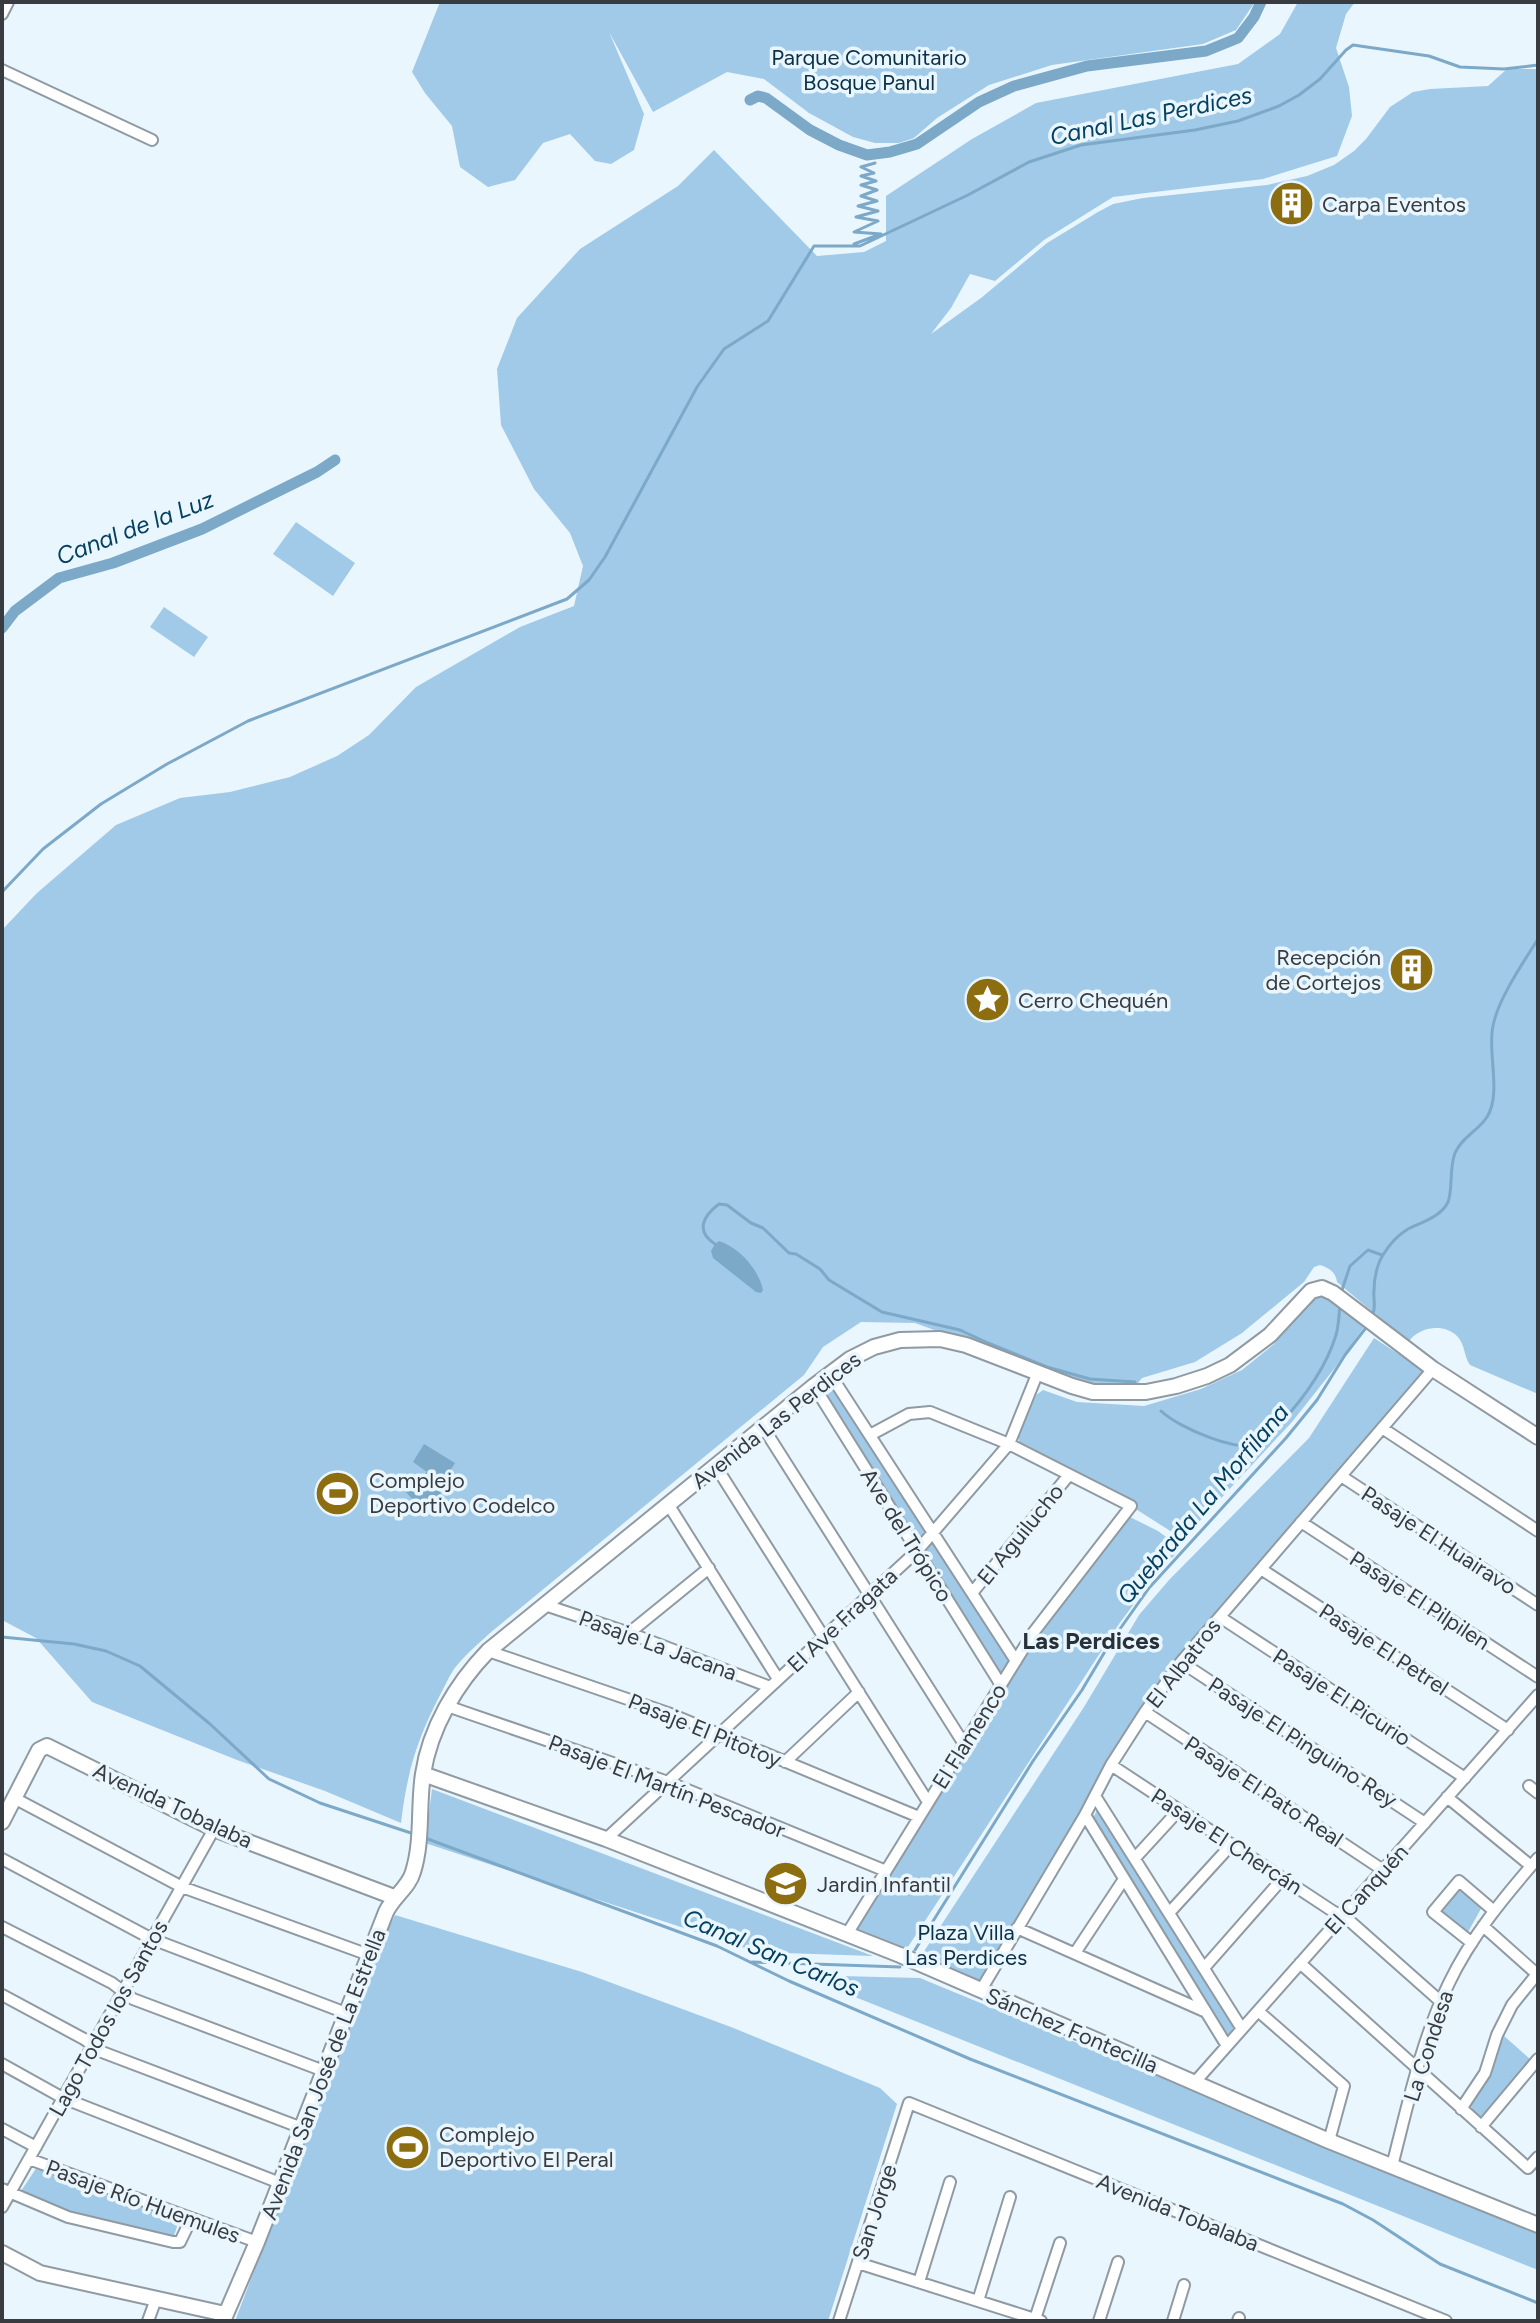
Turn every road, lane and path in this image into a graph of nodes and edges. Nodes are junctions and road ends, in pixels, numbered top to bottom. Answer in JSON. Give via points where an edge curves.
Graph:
{"nodes":[{"id":1,"x":8,"y":2,"type":"edge"},
{"id":2,"x":2,"y":14,"type":"edge"},
{"id":3,"x":2,"y":70,"type":"edge"},
{"id":4,"x":152,"y":140,"type":"dead end"},
{"id":5,"x":1433,"y":1369,"type":"junction"},
{"id":6,"x":1038,"y":1372,"type":"junction"},
{"id":7,"x":830,"y":1374,"type":"junction"},
{"id":8,"x":814,"y":1386,"type":"junction"},
{"id":9,"x":763,"y":1427,"type":"junction"},
{"id":10,"x":1382,"y":1428,"type":"junction"},
{"id":11,"x":870,"y":1435,"type":"junction"},
{"id":12,"x":1538,"y":1437,"type":"edge"},
{"id":13,"x":1009,"y":1444,"type":"junction"},
{"id":14,"x":715,"y":1465,"type":"junction"},
{"id":15,"x":1069,"y":1475,"type":"junction"},
{"id":16,"x":1341,"y":1476,"type":"junction"},
{"id":17,"x":668,"y":1504,"type":"junction"},
{"id":18,"x":1301,"y":1522,"type":"junction"},
{"id":19,"x":1538,"y":1531,"type":"edge"},
{"id":20,"x":933,"y":1533,"type":"junction"},
{"id":21,"x":917,"y":1551,"type":"junction"},
{"id":22,"x":709,"y":1568,"type":"junction"},
{"id":23,"x":1261,"y":1569,"type":"junction"},
{"id":24,"x":972,"y":1593,"type":"junction"},
{"id":25,"x":869,"y":1595,"type":"junction"},
{"id":26,"x":545,"y":1605,"type":"junction"},
{"id":27,"x":1538,"y":1605,"type":"edge"},
{"id":28,"x":1220,"y":1617,"type":"junction"},
{"id":29,"x":629,"y":1633,"type":"junction"},
{"id":30,"x":824,"y":1637,"type":"junction"},
{"id":31,"x":488,"y":1651,"type":"junction"},
{"id":32,"x":1016,"y":1661,"type":"junction"},
{"id":33,"x":1181,"y":1662,"type":"junction"},
{"id":34,"x":1538,"y":1677,"type":"edge"},
{"id":35,"x":774,"y":1683,"type":"junction"},
{"id":36,"x":1001,"y":1685,"type":"junction"},
{"id":37,"x":859,"y":1692,"type":"junction"},
{"id":38,"x":1538,"y":1695,"type":"edge"},
{"id":39,"x":447,"y":1706,"type":"junction"},
{"id":40,"x":1145,"y":1712,"type":"junction"},
{"id":41,"x":1508,"y":1730,"type":"junction"},
{"id":42,"x":719,"y":1735,"type":"junction"},
{"id":43,"x":964,"y":1744,"type":"junction"},
{"id":44,"x":785,"y":1762,"type":"junction"},
{"id":45,"x":1111,"y":1765,"type":"junction"},
{"id":46,"x":423,"y":1774,"type":"junction"},
{"id":47,"x":1465,"y":1778,"type":"junction"},
{"id":48,"x":668,"y":1782,"type":"junction"},
{"id":49,"x":1095,"y":1796,"type":"junction"},
{"id":50,"x":1447,"y":1797,"type":"junction"},
{"id":51,"x":14,"y":1798,"type":"junction"},
{"id":52,"x":928,"y":1802,"type":"junction"},
{"id":53,"x":1179,"y":1810,"type":"junction"},
{"id":54,"x":1085,"y":1815,"type":"junction"},
{"id":55,"x":919,"y":1817,"type":"junction"},
{"id":56,"x":2,"y":1822,"type":"edge"},
{"id":57,"x":1425,"y":1823,"type":"junction"},
{"id":58,"x":214,"y":1829,"type":"junction"},
{"id":59,"x":420,"y":1829,"type":"joint"},
{"id":60,"x":606,"y":1839,"type":"junction"},
{"id":61,"x":1232,"y":1844,"type":"junction"},
{"id":62,"x":1135,"y":1858,"type":"junction"},
{"id":63,"x":2,"y":1859,"type":"edge"},
{"id":64,"x":1535,"y":1862,"type":"edge"},
{"id":65,"x":1383,"y":1870,"type":"junction"},
{"id":66,"x":886,"y":1871,"type":"junction"},
{"id":67,"x":1283,"y":1878,"type":"junction"},
{"id":68,"x":1124,"y":1879,"type":"junction"},
{"id":69,"x":182,"y":1887,"type":"junction"},
{"id":70,"x":394,"y":1897,"type":"junction"},
{"id":71,"x":1494,"y":1911,"type":"junction"},
{"id":72,"x":1169,"y":1913,"type":"junction"},
{"id":73,"x":1343,"y":1915,"type":"junction"},
{"id":74,"x":1483,"y":1926,"type":"junction"},
{"id":75,"x":2,"y":1927,"type":"edge"},
{"id":76,"x":1017,"y":1928,"type":"junction"},
{"id":77,"x":847,"y":1934,"type":"junction"},
{"id":78,"x":152,"y":1939,"type":"junction"},
{"id":79,"x":1472,"y":1943,"type":"junction"},
{"id":80,"x":1075,"y":1953,"type":"junction"},
{"id":81,"x":369,"y":1955,"type":"junction"},
{"id":82,"x":1538,"y":1956,"type":"edge"},
{"id":83,"x":1300,"y":1963,"type":"junction"},
{"id":84,"x":1204,"y":1968,"type":"junction"},
{"id":85,"x":1535,"y":1972,"type":"edge"},
{"id":86,"x":981,"y":1990,"type":"junction"},
{"id":87,"x":123,"y":1991,"type":"junction"},
{"id":88,"x":2,"y":1995,"type":"edge"},
{"id":89,"x":1440,"y":2001,"type":"junction"},
{"id":90,"x":1206,"y":2011,"type":"junction"},
{"id":91,"x":1258,"y":2011,"type":"junction"},
{"id":92,"x":346,"y":2013,"type":"junction"},
{"id":93,"x":1242,"y":2029,"type":"junction"},
{"id":94,"x":93,"y":2046,"type":"junction"},
{"id":95,"x":1227,"y":2046,"type":"junction"},
{"id":96,"x":1538,"y":2059,"type":"edge"},
{"id":97,"x":2,"y":2064,"type":"edge"},
{"id":98,"x":1417,"y":2070,"type":"junction"},
{"id":99,"x":324,"y":2071,"type":"junction"},
{"id":100,"x":1195,"y":2082,"type":"junction"},
{"id":101,"x":63,"y":2098,"type":"junction"},
{"id":102,"x":909,"y":2103,"type":"joint"},
{"id":103,"x":1461,"y":2109,"type":"junction"},
{"id":104,"x":1481,"y":2127,"type":"junction"},
{"id":105,"x":302,"y":2128,"type":"junction"},
{"id":106,"x":2,"y":2129,"type":"edge"},
{"id":107,"x":1329,"y":2141,"type":"junction"},
{"id":108,"x":36,"y":2147,"type":"junction"},
{"id":109,"x":1538,"y":2157,"type":"edge"},
{"id":110,"x":29,"y":2159,"type":"junction"},
{"id":111,"x":1392,"y":2166,"type":"junction"},
{"id":112,"x":950,"y":2182,"type":"dead end"},
{"id":113,"x":280,"y":2183,"type":"junction"},
{"id":114,"x":6,"y":2191,"type":"edge"},
{"id":115,"x":1010,"y":2197,"type":"dead end"},
{"id":116,"x":2,"y":2207,"type":"edge"},
{"id":117,"x":191,"y":2219,"type":"junction"},
{"id":118,"x":1538,"y":2225,"type":"edge"},
{"id":119,"x":257,"y":2242,"type":"junction"},
{"id":120,"x":1060,"y":2243,"type":"dead end"},
{"id":121,"x":2,"y":2253,"type":"edge"},
{"id":122,"x":1118,"y":2262,"type":"dead end"},
{"id":123,"x":858,"y":2263,"type":"junction"},
{"id":124,"x":919,"y":2282,"type":"junction"},
{"id":125,"x":1184,"y":2285,"type":"dead end"},
{"id":126,"x":156,"y":2299,"type":"junction"},
{"id":127,"x":978,"y":2301,"type":"junction"},
{"id":128,"x":224,"y":2318,"type":"edge"},
{"id":129,"x":1038,"y":2320,"type":"edge"},
{"id":130,"x":1441,"y":2320,"type":"edge"},
{"id":131,"x":148,"y":2321,"type":"edge"},
{"id":132,"x":839,"y":2321,"type":"edge"},
{"id":133,"x":1099,"y":2321,"type":"edge"},
{"id":134,"x":1173,"y":2321,"type":"edge"}],
"edges":[{"from":1,"to":2,"type":"street"},
{"from":3,"to":4,"type":"street"},
{"from":5,"to":6,"type":"street","name":"Avenida Las Perdices","via":[[1329,1290],[1315,1289],[1270,1335],[1230,1365],[1176,1386],[1093,1392]]},
{"from":5,"to":10,"type":"street","name":"El Albatros"},
{"from":5,"to":12,"type":"street"},
{"from":6,"to":7,"type":"street","name":"Avenida Las Perdices","via":[[966,1345],[927,1338],[874,1347]]},
{"from":6,"to":13,"type":"street","name":"El Ave Fragata"},
{"from":7,"to":8,"type":"street","name":"Avenida Las Perdices"},
{"from":7,"to":11,"type":"street","name":"Ave del Trópico"},
{"from":8,"to":9,"type":"street","name":"Avenida Las Perdices"},
{"from":8,"to":21,"type":"street","name":"Ave del Trópico"},
{"from":9,"to":14,"type":"street","name":"Avenida Las Perdices"},
{"from":9,"to":25,"type":"street"},
{"from":10,"to":16,"type":"street","name":"El Albatros"},
{"from":10,"to":19,"type":"street"},
{"from":11,"to":13,"type":"street","via":[[909,1414],[930,1412]]},
{"from":11,"to":20,"type":"street","name":"Ave del Trópico"},
{"from":13,"to":15,"type":"street"},
{"from":13,"to":20,"type":"street","name":"El Ave Fragata"},
{"from":14,"to":17,"type":"street","name":"Avenida Las Perdices"},
{"from":14,"to":30,"type":"street"},
{"from":15,"to":24,"type":"street","name":"El Aguilucho"},
{"from":15,"to":32,"type":"street","name":"El Flamenco","via":[[1131,1506]]},
{"from":16,"to":18,"type":"street","name":"El Albatros"},
{"from":16,"to":27,"type":"street","name":"Pasaje El Huairavo"},
{"from":17,"to":22,"type":"street"},
{"from":17,"to":26,"type":"street","name":"Avenida Las Perdices"},
{"from":18,"to":23,"type":"street","name":"El Albatros"},
{"from":18,"to":34,"type":"street","name":"Pasaje El Pilpilen"},
{"from":20,"to":21,"type":"street","name":"El Ave Fragata"},
{"from":20,"to":24,"type":"street","name":"Ave del Trópico"},
{"from":21,"to":25,"type":"street","name":"El Ave Fragata"},
{"from":21,"to":36,"type":"street","name":"Ave del Trópico"},
{"from":22,"to":29,"type":"street"},
{"from":22,"to":35,"type":"street"},
{"from":23,"to":28,"type":"street","name":"El Albatros"},
{"from":23,"to":41,"type":"street","name":"Pasaje El Petrel"},
{"from":24,"to":32,"type":"street","name":"Ave del Trópico"},
{"from":25,"to":30,"type":"street","name":"El Ave Fragata"},
{"from":25,"to":43,"type":"street"},
{"from":26,"to":29,"type":"street","name":"Pasaje La Jacana"},
{"from":26,"to":31,"type":"street","name":"Avenida Las Perdices"},
{"from":28,"to":33,"type":"street","name":"El Albatros"},
{"from":28,"to":47,"type":"street","name":"Pasaje El Picurio"},
{"from":29,"to":35,"type":"street","name":"Pasaje La Jacana"},
{"from":30,"to":35,"type":"street","name":"El Ave Fragata"},
{"from":30,"to":37,"type":"street"},
{"from":31,"to":39,"type":"street","name":"Avenida Las Perdices"},
{"from":31,"to":42,"type":"street","name":"Pasaje El Pitotoy"},
{"from":32,"to":36,"type":"street","name":"El Flamenco"},
{"from":33,"to":40,"type":"street","name":"El Albatros"},
{"from":33,"to":57,"type":"street","name":"Pasaje El Pinguino Rey"},
{"from":35,"to":42,"type":"street","name":"El Ave Fragata"},
{"from":36,"to":43,"type":"street","name":"El Flamenco"},
{"from":37,"to":44,"type":"street"},
{"from":37,"to":52,"type":"street"},
{"from":38,"to":41,"type":"street","name":"El Canquén"},
{"from":39,"to":46,"type":"street","name":"Avenida Las Perdices"},
{"from":39,"to":48,"type":"street","name":"Pasaje El Martín Pescador"},
{"from":40,"to":45,"type":"street","name":"El Albatros"},
{"from":40,"to":65,"type":"street","name":"Pasaje El Pato Real"},
{"from":41,"to":47,"type":"street","name":"El Canquén"},
{"from":42,"to":44,"type":"street","name":"Pasaje El Pitotoy"},
{"from":42,"to":48,"type":"street","name":"El Ave Fragata"},
{"from":43,"to":52,"type":"street","name":"El Flamenco"},
{"from":44,"to":55,"type":"street","name":"Pasaje El Pitotoy"},
{"from":45,"to":49,"type":"street","name":"El Albatros"},
{"from":45,"to":53,"type":"street","name":"Pasaje El Chercán"},
{"from":46,"to":59,"type":"street","name":"Avenida Las Perdices"},
{"from":46,"to":60,"type":"street","name":"Sánchez Fontecilla"},
{"from":47,"to":50,"type":"street","name":"El Canquén"},
{"from":48,"to":60,"type":"street","name":"El Ave Fragata"},
{"from":48,"to":66,"type":"street","name":"Pasaje El Martín Pescador"},
{"from":49,"to":54,"type":"street","name":"El Albatros"},
{"from":49,"to":62,"type":"street"},
{"from":50,"to":57,"type":"street","name":"El Canquén"},
{"from":50,"to":64,"type":"street"},
{"from":51,"to":56,"type":"street"},
{"from":51,"to":58,"type":"street","name":"Avenida Tobalaba","via":[[42,1746]]},
{"from":51,"to":69,"type":"street"},
{"from":52,"to":55,"type":"street","name":"El Flamenco"},
{"from":53,"to":61,"type":"street","name":"Pasaje El Chercán"},
{"from":53,"to":62,"type":"street"},
{"from":54,"to":68,"type":"street"},
{"from":54,"to":76,"type":"street","name":"El Albatros"},
{"from":55,"to":66,"type":"street","name":"El Flamenco"},
{"from":57,"to":65,"type":"street","name":"El Canquén"},
{"from":58,"to":69,"type":"street","name":"Lago Todos los Santos"},
{"from":58,"to":70,"type":"street","name":"Avenida Tobalaba"},
{"from":59,"to":70,"type":"street","name":"Avenida San José de La Estrella","via":[[414,1870]]},
{"from":60,"to":77,"type":"street","name":"Sánchez Fontecilla"},
{"from":61,"to":67,"type":"street","name":"Pasaje El Chercán"},
{"from":61,"to":72,"type":"street"},
{"from":62,"to":72,"type":"street"},
{"from":63,"to":78,"type":"street"},
{"from":64,"to":71,"type":"street","name":"La Condesa"},
{"from":65,"to":73,"type":"street","name":"El Canquén"},
{"from":66,"to":77,"type":"street","name":"El Flamenco"},
{"from":67,"to":73,"type":"street","name":"Pasaje El Chercán"},
{"from":67,"to":84,"type":"street"},
{"from":68,"to":80,"type":"street"},
{"from":68,"to":90,"type":"street"},
{"from":69,"to":78,"type":"street","name":"Lago Todos los Santos"},
{"from":69,"to":81,"type":"street"},
{"from":70,"to":81,"type":"street","name":"Avenida San José de La Estrella"},
{"from":71,"to":74,"type":"street","name":"La Condesa"},
{"from":71,"to":79,"type":"street","via":[[1459,1881],[1433,1912]]},
{"from":72,"to":84,"type":"street"},
{"from":73,"to":83,"type":"street","name":"El Canquén"},
{"from":73,"to":89,"type":"street","name":"Pasaje El Chercán"},
{"from":74,"to":79,"type":"street","name":"La Condesa"},
{"from":74,"to":85,"type":"street"},
{"from":75,"to":87,"type":"street"},
{"from":76,"to":80,"type":"street"},
{"from":76,"to":86,"type":"street","name":"El Albatros"},
{"from":77,"to":86,"type":"street","name":"Sánchez Fontecilla"},
{"from":78,"to":87,"type":"street","name":"Lago Todos los Santos"},
{"from":78,"to":92,"type":"street"},
{"from":79,"to":89,"type":"street","name":"La Condesa"},
{"from":80,"to":90,"type":"street"},
{"from":81,"to":92,"type":"street","name":"Avenida San José de La Estrella"},
{"from":82,"to":85,"type":"street"},
{"from":83,"to":91,"type":"street","name":"El Canquén"},
{"from":83,"to":98,"type":"street"},
{"from":84,"to":93,"type":"street"},
{"from":85,"to":103,"type":"street","via":[[1512,2005],[1485,2073]]},
{"from":86,"to":100,"type":"street","name":"Sánchez Fontecilla"},
{"from":87,"to":94,"type":"street","name":"Lago Todos los Santos"},
{"from":87,"to":99,"type":"street","via":[[136,2001]]},
{"from":88,"to":94,"type":"street"},
{"from":89,"to":98,"type":"street","name":"La Condesa"},
{"from":90,"to":95,"type":"street"},
{"from":91,"to":93,"type":"street","name":"El Canquén"},
{"from":91,"to":107,"type":"street","via":[[1344,2086]]},
{"from":92,"to":99,"type":"street","name":"Avenida San José de La Estrella"},
{"from":93,"to":95,"type":"street","name":"El Canquén"},
{"from":94,"to":101,"type":"street","name":"Lago Todos los Santos"},
{"from":94,"to":105,"type":"street"},
{"from":95,"to":100,"type":"street","name":"El Canquén"},
{"from":96,"to":104,"type":"street"},
{"from":97,"to":101,"type":"street"},
{"from":98,"to":103,"type":"street"},
{"from":98,"to":111,"type":"street","name":"La Condesa"},
{"from":99,"to":105,"type":"street","name":"Avenida San José de La Estrella"},
{"from":100,"to":107,"type":"street","name":"Sánchez Fontecilla"},
{"from":101,"to":108,"type":"street","name":"Lago Todos los Santos"},
{"from":101,"to":113,"type":"street"},
{"from":102,"to":123,"type":"street","name":"San Jorge"},
{"from":102,"to":130,"type":"street","name":"Avenida Tobalaba"},
{"from":103,"to":104,"type":"street"},
{"from":104,"to":109,"type":"street","via":[[1528,2168]]},
{"from":105,"to":113,"type":"street","name":"Avenida San José de La Estrella"},
{"from":106,"to":108,"type":"street","name":"Pasaje Río Huemules"},
{"from":107,"to":111,"type":"street","name":"Sánchez Fontecilla"},
{"from":108,"to":110,"type":"street","name":"Lago Todos los Santos"},
{"from":110,"to":114,"type":"street","name":"Lago Todos los Santos"},
{"from":110,"to":117,"type":"street","name":"Pasaje Río Huemules"},
{"from":111,"to":118,"type":"street","name":"Sánchez Fontecilla"},
{"from":112,"to":124,"type":"street"},
{"from":113,"to":119,"type":"street","name":"Avenida San José de La Estrella"},
{"from":114,"to":116,"type":"street","name":"Lago Todos los Santos"},
{"from":114,"to":117,"type":"street","via":[[68,2217],[173,2242],[180,2242]]},
{"from":115,"to":127,"type":"street"},
{"from":117,"to":119,"type":"street","name":"Pasaje Río Huemules"},
{"from":119,"to":128,"type":"street","name":"Avenida San José de La Estrella"},
{"from":120,"to":129,"type":"street"},
{"from":121,"to":126,"type":"street","via":[[40,2273]]},
{"from":122,"to":133,"type":"street"},
{"from":123,"to":124,"type":"street"},
{"from":123,"to":132,"type":"street","name":"San Jorge"},
{"from":124,"to":127,"type":"street"},
{"from":125,"to":134,"type":"street"},
{"from":126,"to":128,"type":"street"},
{"from":126,"to":131,"type":"street"},
{"from":127,"to":129,"type":"street"}]}
